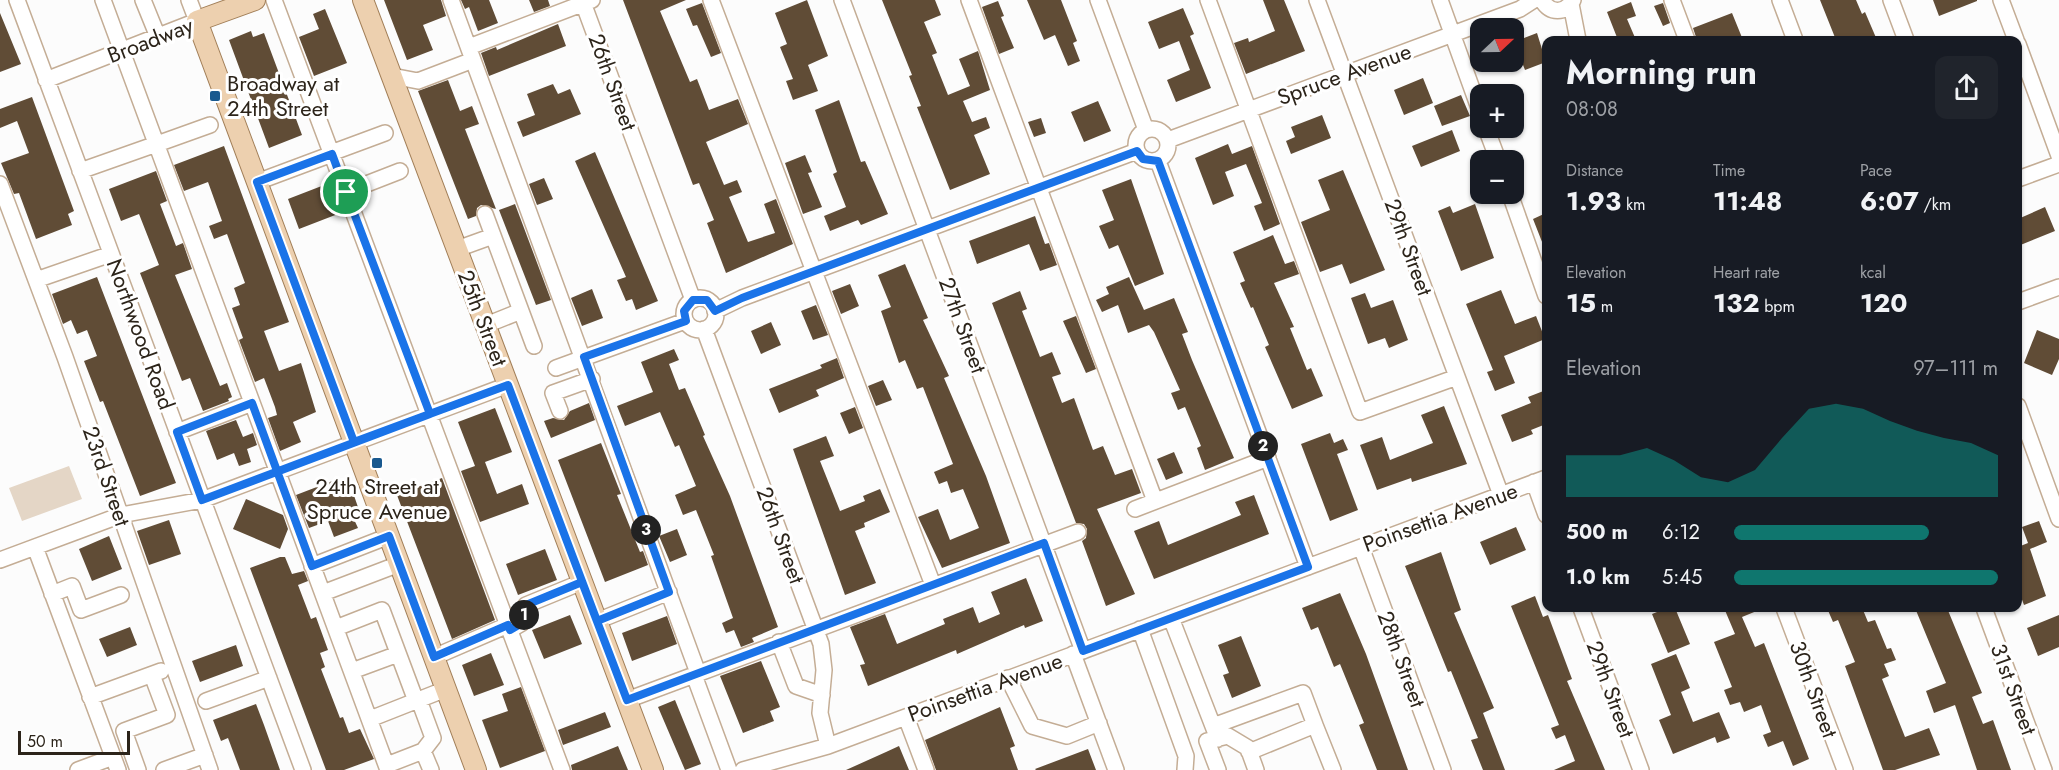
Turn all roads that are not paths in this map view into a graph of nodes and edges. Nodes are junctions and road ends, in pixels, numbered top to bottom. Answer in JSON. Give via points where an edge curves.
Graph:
{"nodes":[{"id":1,"x":16,"y":0,"type":"edge"},
{"id":2,"x":103,"y":0,"type":"edge"},
{"id":3,"x":143,"y":0,"type":"edge"},
{"id":4,"x":189,"y":0,"type":"edge"},
{"id":5,"x":255,"y":0,"type":"edge"},
{"id":6,"x":274,"y":0,"type":"edge"},
{"id":7,"x":363,"y":0,"type":"edge"},
{"id":8,"x":451,"y":0,"type":"edge"},
{"id":9,"x":711,"y":0,"type":"edge"},
{"id":10,"x":842,"y":0,"type":"edge"},
{"id":11,"x":969,"y":0,"type":"edge"},
{"id":12,"x":1098,"y":0,"type":"edge"},
{"id":13,"x":1208,"y":0,"type":"edge"},
{"id":14,"x":1317,"y":0,"type":"edge"},
{"id":15,"x":1440,"y":0,"type":"edge"},
{"id":16,"x":1672,"y":0,"type":"edge"},
{"id":17,"x":1780,"y":0,"type":"edge"},
{"id":18,"x":1891,"y":0,"type":"edge"},
{"id":19,"x":2001,"y":0,"type":"edge"},
{"id":20,"x":586,"y":1,"type":"edge"},
{"id":21,"x":1572,"y":2,"type":"edge"},
{"id":22,"x":1545,"y":4,"type":"edge"},
{"id":23,"x":197,"y":21,"type":"junction"},
{"id":24,"x":1453,"y":33,"type":"junction"},
{"id":25,"x":1573,"y":36,"type":"edge"},
{"id":26,"x":1576,"y":36,"type":"edge"},
{"id":27,"x":1686,"y":36,"type":"edge"},
{"id":28,"x":1794,"y":36,"type":"edge"},
{"id":29,"x":1904,"y":36,"type":"edge"},
{"id":30,"x":2015,"y":36,"type":"edge"},
{"id":31,"x":158,"y":37,"type":"junction"},
{"id":32,"x":122,"y":51,"type":"junction"},
{"id":33,"x":471,"y":54,"type":"junction"},
{"id":34,"x":2022,"y":56,"type":"edge"},
{"id":35,"x":1345,"y":73,"type":"junction"},
{"id":36,"x":392,"y":76,"type":"junction"},
{"id":37,"x":46,"y":80,"type":"junction"},
{"id":38,"x":1471,"y":84,"type":"edge"},
{"id":39,"x":1249,"y":109,"type":"junction"},
{"id":40,"x":210,"y":125,"type":"dead end"},
{"id":41,"x":1146,"y":130,"type":"junction"},
{"id":42,"x":385,"y":133,"type":"dead end"},
{"id":43,"x":1168,"y":140,"type":"junction"},
{"id":44,"x":152,"y":146,"type":"junction"},
{"id":45,"x":1137,"y":151,"type":"junction"},
{"id":46,"x":332,"y":154,"type":"junction"},
{"id":47,"x":2059,"y":156,"type":"edge"},
{"id":48,"x":1158,"y":161,"type":"junction"},
{"id":49,"x":2059,"y":164,"type":"edge"},
{"id":50,"x":80,"y":171,"type":"junction"},
{"id":51,"x":400,"y":171,"type":"dead end"},
{"id":52,"x":2022,"y":178,"type":"edge"},
{"id":53,"x":257,"y":182,"type":"junction"},
{"id":54,"x":0,"y":184,"type":"edge"},
{"id":55,"x":1039,"y":187,"type":"junction"},
{"id":56,"x":346,"y":192,"type":"junction"},
{"id":57,"x":1514,"y":204,"type":"edge"},
{"id":58,"x":485,"y":214,"type":"dead end"},
{"id":59,"x":927,"y":229,"type":"junction"},
{"id":60,"x":493,"y":236,"type":"junction"},
{"id":61,"x":457,"y":249,"type":"junction"},
{"id":62,"x":111,"y":254,"type":"junction"},
{"id":63,"x":812,"y":272,"type":"junction"},
{"id":64,"x":36,"y":280,"type":"junction"},
{"id":65,"x":1542,"y":285,"type":"edge"},
{"id":66,"x":2059,"y":287,"type":"edge"},
{"id":67,"x":693,"y":300,"type":"junction"},
{"id":68,"x":2022,"y":301,"type":"edge"},
{"id":69,"x":521,"y":311,"type":"junction"},
{"id":70,"x":715,"y":311,"type":"junction"},
{"id":71,"x":686,"y":321,"type":"junction"},
{"id":72,"x":486,"y":325,"type":"junction"},
{"id":73,"x":704,"y":329,"type":"junction"},
{"id":74,"x":534,"y":346,"type":"dead end"},
{"id":75,"x":584,"y":357,"type":"junction"},
{"id":76,"x":556,"y":368,"type":"dead end"},
{"id":77,"x":1457,"y":377,"type":"junction"},
{"id":78,"x":592,"y":379,"type":"junction"},
{"id":79,"x":508,"y":385,"type":"junction"},
{"id":80,"x":252,"y":403,"type":"junction"},
{"id":81,"x":560,"y":411,"type":"dead end"},
{"id":82,"x":430,"y":414,"type":"junction"},
{"id":83,"x":2022,"y":417,"type":"edge"},
{"id":84,"x":177,"y":432,"type":"junction"},
{"id":85,"x":354,"y":442,"type":"junction"},
{"id":86,"x":1268,"y":458,"type":"junction"},
{"id":87,"x":277,"y":471,"type":"junction"},
{"id":88,"x":1540,"y":480,"type":"edge"},
{"id":89,"x":1501,"y":495,"type":"junction"},
{"id":90,"x":202,"y":500,"type":"junction"},
{"id":91,"x":1155,"y":501,"type":"junction"},
{"id":92,"x":1135,"y":509,"type":"dead end"},
{"id":93,"x":121,"y":514,"type":"junction"},
{"id":94,"x":2059,"y":519,"type":"edge"},
{"id":95,"x":1078,"y":532,"type":"dead end"},
{"id":96,"x":389,"y":536,"type":"junction"},
{"id":97,"x":1044,"y":543,"type":"junction"},
{"id":98,"x":35,"y":547,"type":"junction"},
{"id":99,"x":1361,"y":547,"type":"junction"},
{"id":100,"x":0,"y":560,"type":"edge"},
{"id":101,"x":399,"y":564,"type":"junction"},
{"id":102,"x":312,"y":566,"type":"junction"},
{"id":103,"x":1308,"y":567,"type":"junction"},
{"id":104,"x":582,"y":582,"type":"junction"},
{"id":105,"x":933,"y":585,"type":"junction"},
{"id":106,"x":669,"y":592,"type":"junction"},
{"id":107,"x":323,"y":593,"type":"junction"},
{"id":108,"x":52,"y":594,"type":"junction"},
{"id":109,"x":121,"y":595,"type":"dead end"},
{"id":110,"x":1582,"y":612,"type":"edge"},
{"id":111,"x":1786,"y":612,"type":"edge"},
{"id":112,"x":1985,"y":612,"type":"edge"},
{"id":113,"x":1170,"y":618,"type":"junction"},
{"id":114,"x":597,"y":621,"type":"junction"},
{"id":115,"x":509,"y":627,"type":"junction"},
{"id":116,"x":336,"y":628,"type":"junction"},
{"id":117,"x":815,"y":629,"type":"junction"},
{"id":118,"x":1140,"y":629,"type":"junction"},
{"id":119,"x":779,"y":642,"type":"junction"},
{"id":120,"x":1078,"y":652,"type":"junction"},
{"id":121,"x":398,"y":654,"type":"junction"},
{"id":122,"x":434,"y":657,"type":"junction"},
{"id":123,"x":172,"y":667,"type":"junction"},
{"id":124,"x":352,"y":671,"type":"junction"},
{"id":125,"x":696,"y":674,"type":"junction"},
{"id":126,"x":152,"y":675,"type":"junction"},
{"id":127,"x":269,"y":678,"type":"junction"},
{"id":128,"x":1008,"y":678,"type":"junction"},
{"id":129,"x":446,"y":689,"type":"junction"},
{"id":130,"x":822,"y":694,"type":"junction"},
{"id":131,"x":90,"y":697,"type":"junction"},
{"id":132,"x":418,"y":700,"type":"junction"},
{"id":133,"x":627,"y":700,"type":"junction"},
{"id":134,"x":206,"y":701,"type":"dead end"},
{"id":135,"x":906,"y":717,"type":"junction"},
{"id":136,"x":370,"y":719,"type":"junction"},
{"id":137,"x":1099,"y":723,"type":"junction"},
{"id":138,"x":1315,"y":725,"type":"junction"},
{"id":139,"x":1215,"y":732,"type":"junction"},
{"id":140,"x":828,"y":746,"type":"junction"},
{"id":141,"x":423,"y":751,"type":"junction"},
{"id":142,"x":1249,"y":752,"type":"junction"},
{"id":143,"x":205,"y":755,"type":"junction"},
{"id":144,"x":115,"y":763,"type":"edge"},
{"id":145,"x":793,"y":766,"type":"edge"},
{"id":146,"x":388,"y":768,"type":"edge"},
{"id":147,"x":78,"y":770,"type":"edge"},
{"id":148,"x":138,"y":770,"type":"edge"},
{"id":149,"x":164,"y":770,"type":"edge"},
{"id":150,"x":210,"y":770,"type":"edge"},
{"id":151,"x":303,"y":770,"type":"edge"},
{"id":152,"x":431,"y":770,"type":"edge"},
{"id":153,"x":476,"y":770,"type":"edge"},
{"id":154,"x":562,"y":770,"type":"edge"},
{"id":155,"x":653,"y":770,"type":"edge"},
{"id":156,"x":729,"y":770,"type":"edge"},
{"id":157,"x":743,"y":770,"type":"edge"},
{"id":158,"x":771,"y":770,"type":"edge"},
{"id":159,"x":926,"y":770,"type":"edge"},
{"id":160,"x":1116,"y":770,"type":"edge"},
{"id":161,"x":1185,"y":770,"type":"edge"},
{"id":162,"x":1218,"y":770,"type":"edge"},
{"id":163,"x":1256,"y":770,"type":"edge"},
{"id":164,"x":1333,"y":770,"type":"edge"},
{"id":165,"x":1443,"y":770,"type":"edge"},
{"id":166,"x":1641,"y":770,"type":"edge"},
{"id":167,"x":1845,"y":770,"type":"edge"},
{"id":168,"x":2044,"y":770,"type":"edge"}],
"edges":[{"from":1,"to":37,"type":"street","name":"Northwood Road"},
{"from":2,"to":32,"type":"street"},
{"from":3,"to":31,"type":"street"},
{"from":4,"to":23,"type":"street"},
{"from":5,"to":23,"type":"main road","name":"Broadway"},
{"from":6,"to":46,"type":"street"},
{"from":7,"to":36,"type":"main road","name":"25th Street"},
{"from":8,"to":33,"type":"street"},
{"from":9,"to":63,"type":"street"},
{"from":10,"to":59,"type":"street","name":"27th Street"},
{"from":11,"to":55,"type":"street"},
{"from":12,"to":41,"type":"street"},
{"from":13,"to":39,"type":"street"},
{"from":14,"to":35,"type":"street","name":"29th Street"},
{"from":15,"to":24,"type":"street"},
{"from":16,"to":27,"type":"street"},
{"from":17,"to":28,"type":"street"},
{"from":18,"to":29,"type":"street"},
{"from":19,"to":30,"type":"street"},
{"from":20,"to":33,"type":"street"},
{"from":20,"to":67,"type":"street","name":"26th Street"},
{"from":21,"to":22,"type":"street","via":[[1565,9]]},
{"from":21,"to":26,"type":"street"},
{"from":22,"to":24,"type":"street","name":"Spruce Avenue"},
{"from":22,"to":25,"type":"street"},
{"from":23,"to":31,"type":"street","name":"Broadway"},
{"from":23,"to":53,"type":"main road"},
{"from":24,"to":35,"type":"street","name":"Spruce Avenue"},
{"from":24,"to":38,"type":"street"},
{"from":31,"to":32,"type":"street","name":"Broadway"},
{"from":32,"to":37,"type":"street","name":"Broadway"},
{"from":32,"to":44,"type":"street"},
{"from":33,"to":36,"type":"street","via":[[418,81]]},
{"from":33,"to":75,"type":"street"},
{"from":34,"to":47,"type":"street"},
{"from":35,"to":39,"type":"street","name":"Spruce Avenue"},
{"from":35,"to":77,"type":"street","name":"29th Street"},
{"from":36,"to":61,"type":"main road","name":"25th Street"},
{"from":37,"to":50,"type":"street","name":"Northwood Road"},
{"from":39,"to":43,"type":"street","name":"Spruce Avenue"},
{"from":39,"to":77,"type":"street","via":[[1360,412]]},
{"from":40,"to":44,"type":"street"},
{"from":41,"to":43,"type":"street","via":[[1156,129]]},
{"from":41,"to":45,"type":"street","via":[[1136,141]]},
{"from":42,"to":46,"type":"street"},
{"from":43,"to":48,"type":"street","via":[[1166,154]]},
{"from":44,"to":50,"type":"street"},
{"from":44,"to":80,"type":"street"},
{"from":45,"to":48,"type":"street","via":[[1143,159]]},
{"from":45,"to":55,"type":"street"},
{"from":46,"to":53,"type":"street"},
{"from":46,"to":56,"type":"street"},
{"from":48,"to":86,"type":"street"},
{"from":49,"to":52,"type":"street"},
{"from":50,"to":62,"type":"street","name":"Northwood Road"},
{"from":51,"to":56,"type":"street"},
{"from":53,"to":85,"type":"main road"},
{"from":54,"to":64,"type":"street","name":"23rd Street"},
{"from":55,"to":59,"type":"street"},
{"from":55,"to":91,"type":"street"},
{"from":56,"to":82,"type":"street"},
{"from":57,"to":65,"type":"street"},
{"from":58,"to":60,"type":"street"},
{"from":59,"to":63,"type":"street"},
{"from":59,"to":97,"type":"street","name":"27th Street"},
{"from":60,"to":61,"type":"street"},
{"from":60,"to":69,"type":"street"},
{"from":61,"to":72,"type":"main road","name":"25th Street"},
{"from":62,"to":64,"type":"street"},
{"from":62,"to":84,"type":"street","name":"Northwood Road"},
{"from":63,"to":70,"type":"street"},
{"from":63,"to":105,"type":"street"},
{"from":64,"to":93,"type":"street","name":"23rd Street"},
{"from":66,"to":68,"type":"street"},
{"from":67,"to":70,"type":"street","via":[[707,300]]},
{"from":67,"to":71,"type":"street","via":[[684,311]]},
{"from":69,"to":72,"type":"street"},
{"from":69,"to":74,"type":"street"},
{"from":70,"to":73,"type":"street","via":[[712,324]]},
{"from":71,"to":73,"type":"street","via":[[695,329]]},
{"from":71,"to":75,"type":"street"},
{"from":72,"to":79,"type":"main road","name":"25th Street"},
{"from":73,"to":117,"type":"street","name":"26th Street"},
{"from":75,"to":76,"type":"street"},
{"from":75,"to":78,"type":"street"},
{"from":77,"to":89,"type":"street","name":"29th Street"},
{"from":78,"to":81,"type":"street","via":[[554,393]]},
{"from":78,"to":106,"type":"street"},
{"from":79,"to":82,"type":"street"},
{"from":79,"to":104,"type":"main road","name":"25th Street"},
{"from":80,"to":84,"type":"street"},
{"from":80,"to":87,"type":"street"},
{"from":82,"to":85,"type":"street"},
{"from":82,"to":115,"type":"street"},
{"from":83,"to":94,"type":"street"},
{"from":84,"to":90,"type":"street","name":"Northwood Road"},
{"from":85,"to":87,"type":"street"},
{"from":85,"to":96,"type":"main road"},
{"from":86,"to":91,"type":"street"},
{"from":86,"to":103,"type":"street"},
{"from":87,"to":90,"type":"street"},
{"from":87,"to":102,"type":"street"},
{"from":88,"to":89,"type":"street","name":"Poinsettia Avenue"},
{"from":89,"to":99,"type":"street","name":"Poinsettia Avenue"},
{"from":90,"to":93,"type":"street"},
{"from":90,"to":127,"type":"street","name":"Northwood Road"},
{"from":91,"to":92,"type":"street"},
{"from":93,"to":98,"type":"street"},
{"from":93,"to":123,"type":"street","name":"23rd Street"},
{"from":95,"to":97,"type":"street"},
{"from":96,"to":101,"type":"main road"},
{"from":96,"to":102,"type":"street"},
{"from":97,"to":105,"type":"street"},
{"from":97,"to":120,"type":"street","name":"27th Street"},
{"from":98,"to":100,"type":"street"},
{"from":98,"to":108,"type":"street"},
{"from":99,"to":103,"type":"street","name":"Poinsettia Avenue"},
{"from":99,"to":165,"type":"street","name":"28th Street"},
{"from":101,"to":107,"type":"street"},
{"from":101,"to":122,"type":"main road"},
{"from":102,"to":107,"type":"street"},
{"from":103,"to":113,"type":"street","name":"Poinsettia Avenue"},
{"from":104,"to":114,"type":"main road","name":"25th Street"},
{"from":104,"to":115,"type":"street","via":[[526,605],[522,623]]},
{"from":105,"to":117,"type":"street"},
{"from":106,"to":114,"type":"street"},
{"from":106,"to":125,"type":"street"},
{"from":107,"to":116,"type":"street"},
{"from":108,"to":109,"type":"street","via":[[72,586],[81,610]]},
{"from":108,"to":131,"type":"street"},
{"from":110,"to":166,"type":"street","name":"29th Street"},
{"from":111,"to":167,"type":"street","name":"30th Street"},
{"from":112,"to":168,"type":"street","name":"31st Street"},
{"from":113,"to":118,"type":"street","name":"Poinsettia Avenue"},
{"from":113,"to":139,"type":"street"},
{"from":114,"to":133,"type":"main road","name":"25th Street"},
{"from":115,"to":122,"type":"street"},
{"from":115,"to":154,"type":"street"},
{"from":116,"to":121,"type":"street","via":[[382,610]]},
{"from":116,"to":124,"type":"street"},
{"from":117,"to":119,"type":"street"},
{"from":117,"to":130,"type":"street","name":"26th Street","via":[[823,657]]},
{"from":118,"to":120,"type":"street","name":"Poinsettia Avenue"},
{"from":118,"to":161,"type":"street","via":[[1186,756]]},
{"from":119,"to":125,"type":"street"},
{"from":119,"to":130,"type":"street","via":[[796,686]]},
{"from":120,"to":128,"type":"street","name":"Poinsettia Avenue"},
{"from":120,"to":137,"type":"street","name":"27th Street"},
{"from":121,"to":124,"type":"street"},
{"from":121,"to":132,"type":"street"},
{"from":122,"to":129,"type":"main road"},
{"from":123,"to":126,"type":"street"},
{"from":123,"to":143,"type":"street","name":"23rd Street"},
{"from":124,"to":136,"type":"street"},
{"from":125,"to":133,"type":"street"},
{"from":125,"to":156,"type":"street"},
{"from":126,"to":131,"type":"street"},
{"from":126,"to":148,"type":"street","via":[[167,715],[124,731]]},
{"from":127,"to":134,"type":"street"},
{"from":127,"to":151,"type":"street","name":"Northwood Road"},
{"from":128,"to":135,"type":"street","name":"Poinsettia Avenue"},
{"from":128,"to":137,"type":"street","via":[[1032,726],[1067,736]]},
{"from":129,"to":132,"type":"street"},
{"from":129,"to":153,"type":"main road"},
{"from":130,"to":140,"type":"street","name":"26th Street","via":[[820,713]]},
{"from":131,"to":144,"type":"street"},
{"from":132,"to":136,"type":"street"},
{"from":132,"to":141,"type":"street","via":[[433,738]]},
{"from":133,"to":155,"type":"main road","name":"25th Street"},
{"from":135,"to":140,"type":"street","name":"Poinsettia Avenue"},
{"from":135,"to":159,"type":"street"},
{"from":136,"to":146,"type":"street"},
{"from":137,"to":160,"type":"street","name":"27th Street"},
{"from":138,"to":139,"type":"street","via":[[1303,693]]},
{"from":138,"to":142,"type":"street"},
{"from":138,"to":164,"type":"street"},
{"from":139,"to":142,"type":"street","via":[[1228,736]]},
{"from":139,"to":162,"type":"street","via":[[1207,741]]},
{"from":140,"to":145,"type":"street","name":"Poinsettia Avenue"},
{"from":141,"to":146,"type":"street"},
{"from":141,"to":152,"type":"street"},
{"from":142,"to":163,"type":"street"},
{"from":143,"to":149,"type":"street"},
{"from":143,"to":150,"type":"street","name":"23rd Street"},
{"from":144,"to":147,"type":"street"},
{"from":145,"to":157,"type":"street"},
{"from":145,"to":158,"type":"street"}]}
